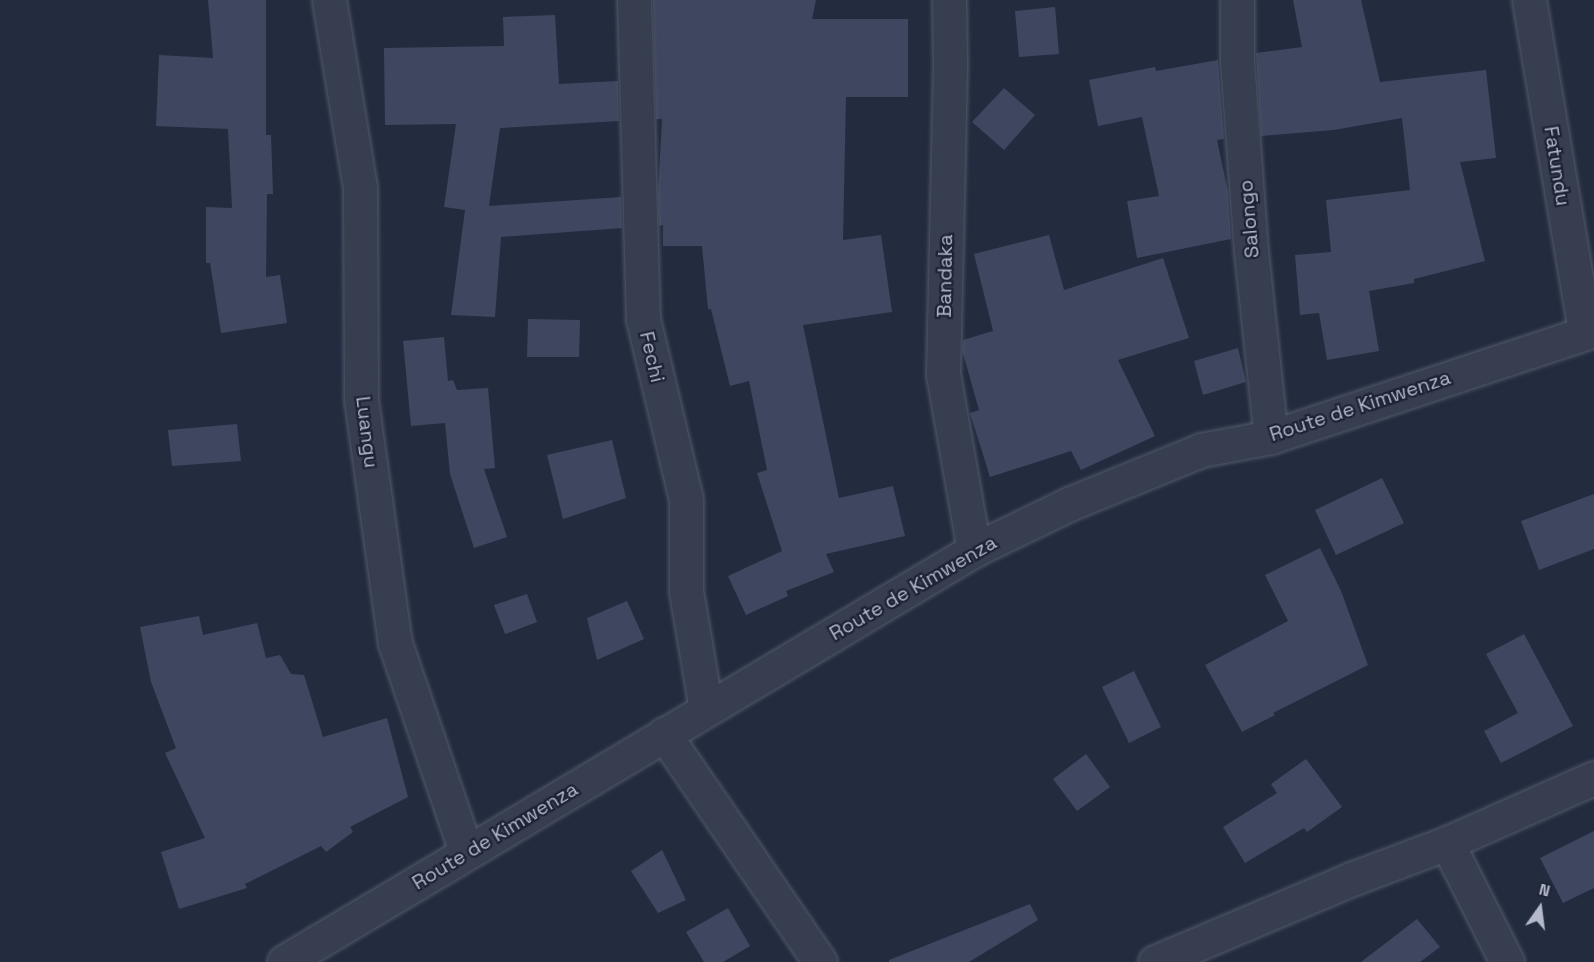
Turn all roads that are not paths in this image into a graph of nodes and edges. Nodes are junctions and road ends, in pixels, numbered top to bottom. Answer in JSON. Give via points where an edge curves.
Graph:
{"nodes":[{"id":1,"x":329,"y":0,"type":"edge"},
{"id":2,"x":634,"y":0,"type":"edge"},
{"id":3,"x":949,"y":0,"type":"edge"},
{"id":4,"x":1237,"y":0,"type":"edge"},
{"id":5,"x":1529,"y":0,"type":"edge"},
{"id":6,"x":1589,"y":331,"type":"edge"},
{"id":7,"x":1271,"y":437,"type":"junction"},
{"id":8,"x":974,"y":550,"type":"junction"},
{"id":9,"x":706,"y":709,"type":"junction"},
{"id":10,"x":664,"y":734,"type":"junction"},
{"id":11,"x":1594,"y":778,"type":"edge"},
{"id":12,"x":1447,"y":843,"type":"junction"},
{"id":13,"x":466,"y":852,"type":"junction"},
{"id":14,"x":284,"y":962,"type":"edge"},
{"id":15,"x":820,"y":962,"type":"edge"},
{"id":16,"x":1155,"y":962,"type":"edge"},
{"id":17,"x":1507,"y":962,"type":"edge"}],
"edges":[{"from":1,"to":13,"type":"street","name":"Luangu","via":[[360,188],[362,399],[395,643]]},
{"from":2,"to":9,"type":"street","name":"Fechi","via":[[643,319],[686,500],[686,591]]},
{"from":3,"to":8,"type":"street","name":"Bandaka","via":[[943,374]]},
{"from":4,"to":7,"type":"street","name":"Salongo","via":[[1237,61],[1251,251]]},
{"from":5,"to":6,"type":"street","name":"Fatundu"},
{"from":6,"to":7,"type":"street","name":"Route de Kimwenza"},
{"from":7,"to":8,"type":"street","name":"Route de Kimwenza","via":[[1201,450],[1069,504]]},
{"from":8,"to":9,"type":"street","name":"Route de Kimwenza"},
{"from":9,"to":10,"type":"street","name":"Route de Kimwenza"},
{"from":10,"to":13,"type":"street","name":"Route de Kimwenza"},
{"from":10,"to":15,"type":"street"},
{"from":11,"to":12,"type":"street"},
{"from":12,"to":16,"type":"street"},
{"from":12,"to":17,"type":"street"},
{"from":13,"to":14,"type":"street","name":"Route de Kimwenza"}]}
